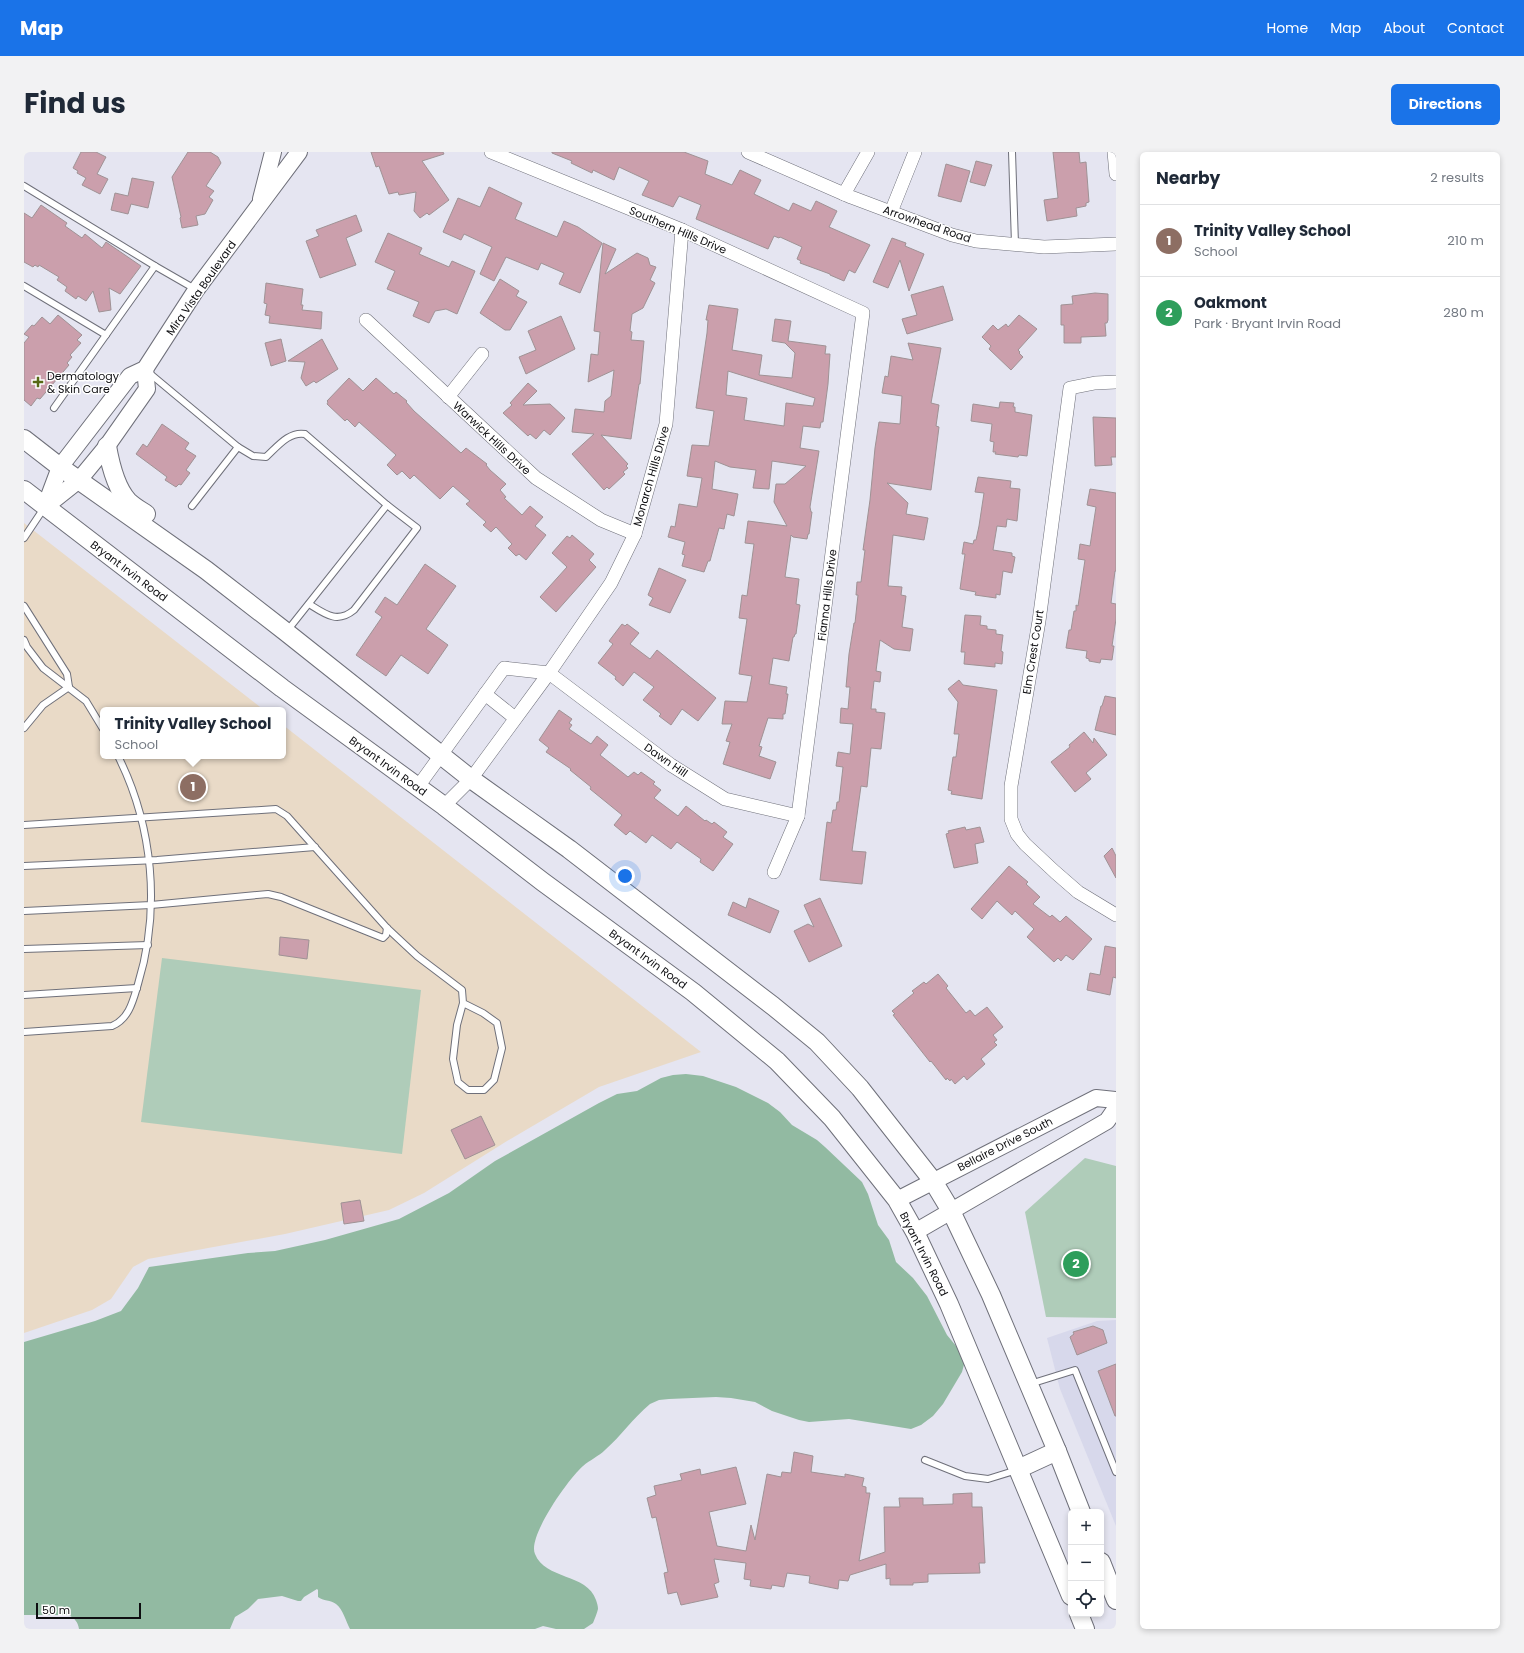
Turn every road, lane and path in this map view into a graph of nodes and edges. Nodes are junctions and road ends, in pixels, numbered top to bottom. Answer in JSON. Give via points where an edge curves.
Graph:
{"nodes":[{"id":1,"x":273,"y":152,"type":"edge"},
{"id":2,"x":299,"y":152,"type":"edge"},
{"id":3,"x":491,"y":152,"type":"edge"},
{"id":4,"x":748,"y":152,"type":"edge"},
{"id":5,"x":868,"y":152,"type":"edge"},
{"id":6,"x":915,"y":152,"type":"edge"},
{"id":7,"x":1012,"y":152,"type":"edge"},
{"id":8,"x":1114,"y":152,"type":"edge"},
{"id":9,"x":1116,"y":174,"type":"edge"},
{"id":10,"x":24,"y":186,"type":"edge"},
{"id":11,"x":844,"y":194,"type":"junction"},
{"id":12,"x":259,"y":207,"type":"junction"},
{"id":13,"x":891,"y":212,"type":"junction"},
{"id":14,"x":682,"y":230,"type":"junction"},
{"id":15,"x":1116,"y":244,"type":"edge"},
{"id":16,"x":1015,"y":245,"type":"junction"},
{"id":17,"x":155,"y":266,"type":"junction"},
{"id":18,"x":24,"y":286,"type":"edge"},
{"id":19,"x":196,"y":290,"type":"junction"},
{"id":20,"x":863,"y":313,"type":"joint"},
{"id":21,"x":366,"y":320,"type":"dead end"},
{"id":22,"x":106,"y":335,"type":"junction"},
{"id":23,"x":482,"y":354,"type":"dead end"},
{"id":24,"x":145,"y":369,"type":"junction"},
{"id":25,"x":1116,"y":382,"type":"edge"},
{"id":26,"x":448,"y":397,"type":"junction"},
{"id":27,"x":54,"y":408,"type":"dead end"},
{"id":28,"x":24,"y":439,"type":"edge"},
{"id":29,"x":107,"y":446,"type":"junction"},
{"id":30,"x":238,"y":447,"type":"junction"},
{"id":31,"x":60,"y":467,"type":"junction"},
{"id":32,"x":79,"y":480,"type":"junction"},
{"id":33,"x":24,"y":490,"type":"edge"},
{"id":34,"x":387,"y":504,"type":"junction"},
{"id":35,"x":45,"y":506,"type":"junction"},
{"id":36,"x":192,"y":506,"type":"dead end"},
{"id":37,"x":635,"y":534,"type":"junction"},
{"id":38,"x":24,"y":538,"type":"edge"},
{"id":39,"x":206,"y":570,"type":"junction"},
{"id":40,"x":309,"y":604,"type":"junction"},
{"id":41,"x":24,"y":606,"type":"edge"},
{"id":42,"x":286,"y":632,"type":"junction"},
{"id":43,"x":24,"y":640,"type":"edge"},
{"id":44,"x":549,"y":673,"type":"junction"},
{"id":45,"x":69,"y":687,"type":"junction"},
{"id":46,"x":485,"y":694,"type":"junction"},
{"id":47,"x":515,"y":718,"type":"junction"},
{"id":48,"x":100,"y":724,"type":"edge"},
{"id":49,"x":24,"y":728,"type":"edge"},
{"id":50,"x":441,"y":755,"type":"junction"},
{"id":51,"x":119,"y":759,"type":"edge"},
{"id":52,"x":471,"y":779,"type":"junction"},
{"id":53,"x":417,"y":788,"type":"junction"},
{"id":54,"x":444,"y":806,"type":"junction"},
{"id":55,"x":798,"y":816,"type":"junction"},
{"id":56,"x":141,"y":817,"type":"junction"},
{"id":57,"x":24,"y":825,"type":"edge"},
{"id":58,"x":315,"y":847,"type":"junction"},
{"id":59,"x":149,"y":861,"type":"junction"},
{"id":60,"x":24,"y":866,"type":"edge"},
{"id":61,"x":774,"y":872,"type":"dead end"},
{"id":62,"x":151,"y":905,"type":"junction"},
{"id":63,"x":24,"y":911,"type":"edge"},
{"id":64,"x":1116,"y":915,"type":"edge"},
{"id":65,"x":387,"y":928,"type":"junction"},
{"id":66,"x":148,"y":945,"type":"junction"},
{"id":67,"x":24,"y":949,"type":"edge"},
{"id":68,"x":137,"y":988,"type":"junction"},
{"id":69,"x":24,"y":994,"type":"edge"},
{"id":70,"x":463,"y":1003,"type":"junction"},
{"id":71,"x":24,"y":1032,"type":"edge"},
{"id":72,"x":1116,"y":1100,"type":"edge"},
{"id":73,"x":1116,"y":1108,"type":"edge"},
{"id":74,"x":933,"y":1181,"type":"junction"},
{"id":75,"x":897,"y":1200,"type":"junction"},
{"id":76,"x":951,"y":1211,"type":"junction"},
{"id":77,"x":915,"y":1232,"type":"junction"},
{"id":78,"x":1029,"y":1384,"type":"junction"},
{"id":79,"x":1057,"y":1451,"type":"junction"},
{"id":80,"x":925,"y":1460,"type":"dead end"},
{"id":81,"x":1018,"y":1469,"type":"junction"},
{"id":82,"x":1116,"y":1472,"type":"edge"},
{"id":83,"x":1080,"y":1509,"type":"edge"},
{"id":84,"x":1104,"y":1570,"type":"edge"},
{"id":85,"x":1068,"y":1589,"type":"edge"},
{"id":86,"x":1116,"y":1600,"type":"edge"},
{"id":87,"x":1079,"y":1617,"type":"edge"},
{"id":88,"x":1085,"y":1629,"type":"edge"}],
"edges":[{"from":1,"to":12,"type":"street","name":"Mira Vista Boulevard"},
{"from":2,"to":12,"type":"street","name":"Mira Vista Boulevard"},
{"from":3,"to":14,"type":"street","name":"Southern Hills Drive"},
{"from":4,"to":11,"type":"street","name":"Arrowhead Road"},
{"from":5,"to":11,"type":"street"},
{"from":6,"to":13,"type":"street"},
{"from":7,"to":16,"type":"lane"},
{"from":8,"to":9,"type":"street"},
{"from":10,"to":17,"type":"lane"},
{"from":11,"to":13,"type":"street","name":"Arrowhead Road"},
{"from":12,"to":19,"type":"street","name":"Mira Vista Boulevard"},
{"from":13,"to":16,"type":"street","name":"Arrowhead Road","via":[[952,235],[976,241]]},
{"from":14,"to":20,"type":"street","name":"Southern Hills Drive"},
{"from":14,"to":37,"type":"street","name":"Monarch Hills Drive","via":[[666,424]]},
{"from":15,"to":16,"type":"street","name":"Arrowhead Road","via":[[1044,248]]},
{"from":17,"to":19,"type":"lane"},
{"from":17,"to":22,"type":"lane"},
{"from":18,"to":22,"type":"lane"},
{"from":19,"to":24,"type":"street","name":"Mira Vista Boulevard"},
{"from":20,"to":55,"type":"street","name":"Fianna Hills Drive"},
{"from":21,"to":26,"type":"street","name":"Warwick Hills Drive"},
{"from":22,"to":27,"type":"lane"},
{"from":23,"to":26,"type":"street"},
{"from":24,"to":29,"type":"street","via":[[147,390]]},
{"from":24,"to":30,"type":"lane"},
{"from":24,"to":31,"type":"street","name":"Mira Vista Boulevard","via":[[130,376]]},
{"from":25,"to":64,"type":"street","name":"Elm Crest Court","via":[[1070,388],[1039,621],[1011,786],[1011,819],[1017,834],[1025,844],[1078,892]]},
{"from":26,"to":37,"type":"street","name":"Warwick Hills Drive","via":[[536,478],[602,520]]},
{"from":28,"to":31,"type":"main road"},
{"from":29,"to":32,"type":"street"},
{"from":29,"to":39,"type":"main road","via":[[111,467],[128,500],[188,545]]},
{"from":30,"to":34,"type":"lane","via":[[253,456],[266,457],[291,435],[305,434]]},
{"from":30,"to":36,"type":"lane"},
{"from":31,"to":32,"type":"main road"},
{"from":31,"to":35,"type":"street","name":"Mira Vista Boulevard"},
{"from":32,"to":35,"type":"street"},
{"from":32,"to":39,"type":"main road"},
{"from":33,"to":35,"type":"main road","name":"Bryant Irvin Road"},
{"from":34,"to":40,"type":"lane"},
{"from":34,"to":40,"type":"lane","via":[[417,528],[354,610],[347,616],[336,618]]},
{"from":35,"to":38,"type":"lane"},
{"from":35,"to":53,"type":"main road","name":"Bryant Irvin Road"},
{"from":37,"to":44,"type":"street","name":"Monarch Hills Drive","via":[[611,583]]},
{"from":39,"to":42,"type":"main road"},
{"from":40,"to":42,"type":"lane"},
{"from":41,"to":45,"type":"lane","via":[[67,674]]},
{"from":42,"to":50,"type":"main road"},
{"from":43,"to":45,"type":"lane","via":[[43,668]]},
{"from":44,"to":46,"type":"street","via":[[504,668]]},
{"from":44,"to":47,"type":"street","name":"Monarch Hills Drive"},
{"from":44,"to":55,"type":"street","name":"Dawn Hill","via":[[671,765],[725,799]]},
{"from":45,"to":48,"type":"lane","via":[[86,701]]},
{"from":45,"to":49,"type":"lane","via":[[43,705]]},
{"from":46,"to":47,"type":"street"},
{"from":46,"to":50,"type":"street"},
{"from":47,"to":52,"type":"street","name":"Monarch Hills Drive"},
{"from":50,"to":52,"type":"main road"},
{"from":50,"to":53,"type":"street"},
{"from":51,"to":56,"type":"lane"},
{"from":52,"to":54,"type":"street","name":"Monarch Hills Drive"},
{"from":52,"to":74,"type":"main road","via":[[569,849],[817,1042],[860,1088]]},
{"from":53,"to":54,"type":"main road","name":"Bryant Irvin Road"},
{"from":54,"to":75,"type":"main road","name":"Bryant Irvin Road","via":[[693,992],[777,1061],[832,1118]]},
{"from":55,"to":61,"type":"street","name":"Fianna Hills Drive"},
{"from":56,"to":57,"type":"lane"},
{"from":56,"to":58,"type":"lane","via":[[276,809],[287,816]]},
{"from":56,"to":59,"type":"lane"},
{"from":58,"to":59,"type":"lane"},
{"from":58,"to":65,"type":"lane"},
{"from":59,"to":60,"type":"lane"},
{"from":59,"to":62,"type":"lane"},
{"from":62,"to":63,"type":"lane"},
{"from":62,"to":65,"type":"lane","via":[[268,894],[383,938]]},
{"from":62,"to":66,"type":"lane"},
{"from":65,"to":70,"type":"lane","via":[[417,956],[462,990]]},
{"from":66,"to":67,"type":"lane"},
{"from":66,"to":68,"type":"lane"},
{"from":68,"to":69,"type":"lane"},
{"from":68,"to":71,"type":"lane","via":[[127,1015],[119,1024]]},
{"from":70,"to":70,"type":"lane","via":[[457,1025],[453,1059],[458,1082],[468,1090],[484,1090],[494,1080],[502,1048],[497,1023]]},
{"from":72,"to":74,"type":"street","name":"Bellaire Drive South","via":[[1096,1098]]},
{"from":73,"to":76,"type":"street","via":[[1107,1121]]},
{"from":74,"to":75,"type":"street","name":"Bellaire Drive South"},
{"from":74,"to":76,"type":"main road"},
{"from":75,"to":77,"type":"main road","name":"Bryant Irvin Road"},
{"from":76,"to":77,"type":"street"},
{"from":76,"to":78,"type":"main road"},
{"from":77,"to":81,"type":"main road","name":"Bryant Irvin Road","via":[[949,1304]]},
{"from":78,"to":79,"type":"main road"},
{"from":78,"to":82,"type":"lane","via":[[1075,1370]]},
{"from":79,"to":81,"type":"main road"},
{"from":79,"to":83,"type":"main road"},
{"from":80,"to":81,"type":"lane","via":[[965,1476],[988,1479]]},
{"from":81,"to":85,"type":"main road","name":"Bryant Irvin Road"},
{"from":84,"to":86,"type":"main road"},
{"from":87,"to":88,"type":"main road"}]}
